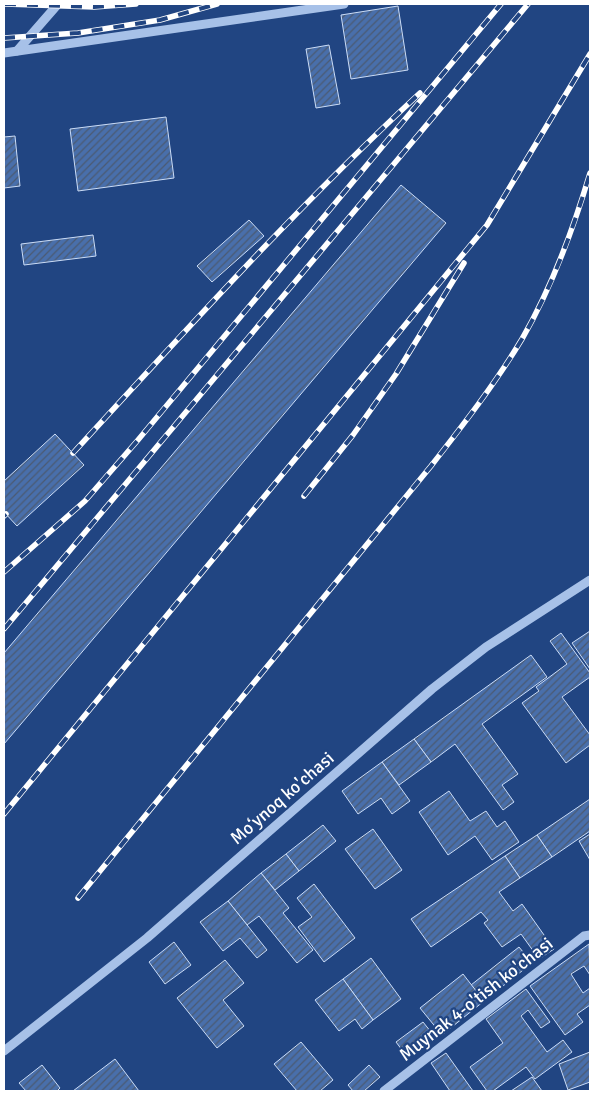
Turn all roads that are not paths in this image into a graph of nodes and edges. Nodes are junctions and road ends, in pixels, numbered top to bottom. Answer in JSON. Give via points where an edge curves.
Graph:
{"nodes":[{"id":1,"x":58,"y":4,"type":"edge"},
{"id":2,"x":344,"y":4,"type":"edge"},
{"id":3,"x":18,"y":51,"type":"junction"},
{"id":4,"x":4,"y":53,"type":"edge"},
{"id":5,"x":590,"y":580,"type":"edge"},
{"id":6,"x":590,"y":935,"type":"edge"},
{"id":7,"x":4,"y":1051,"type":"edge"},
{"id":8,"x":384,"y":1091,"type":"edge"}],
"edges":[{"from":1,"to":3,"type":"street"},
{"from":2,"to":3,"type":"street"},
{"from":3,"to":4,"type":"street"},
{"from":5,"to":7,"type":"street","name":"Moʻynoq ko'chasi","via":[[486,647],[432,689],[147,938]]},
{"from":6,"to":8,"type":"street","name":"Muynak 4-o'tish ko'chasi","via":[[584,936]]}]}
